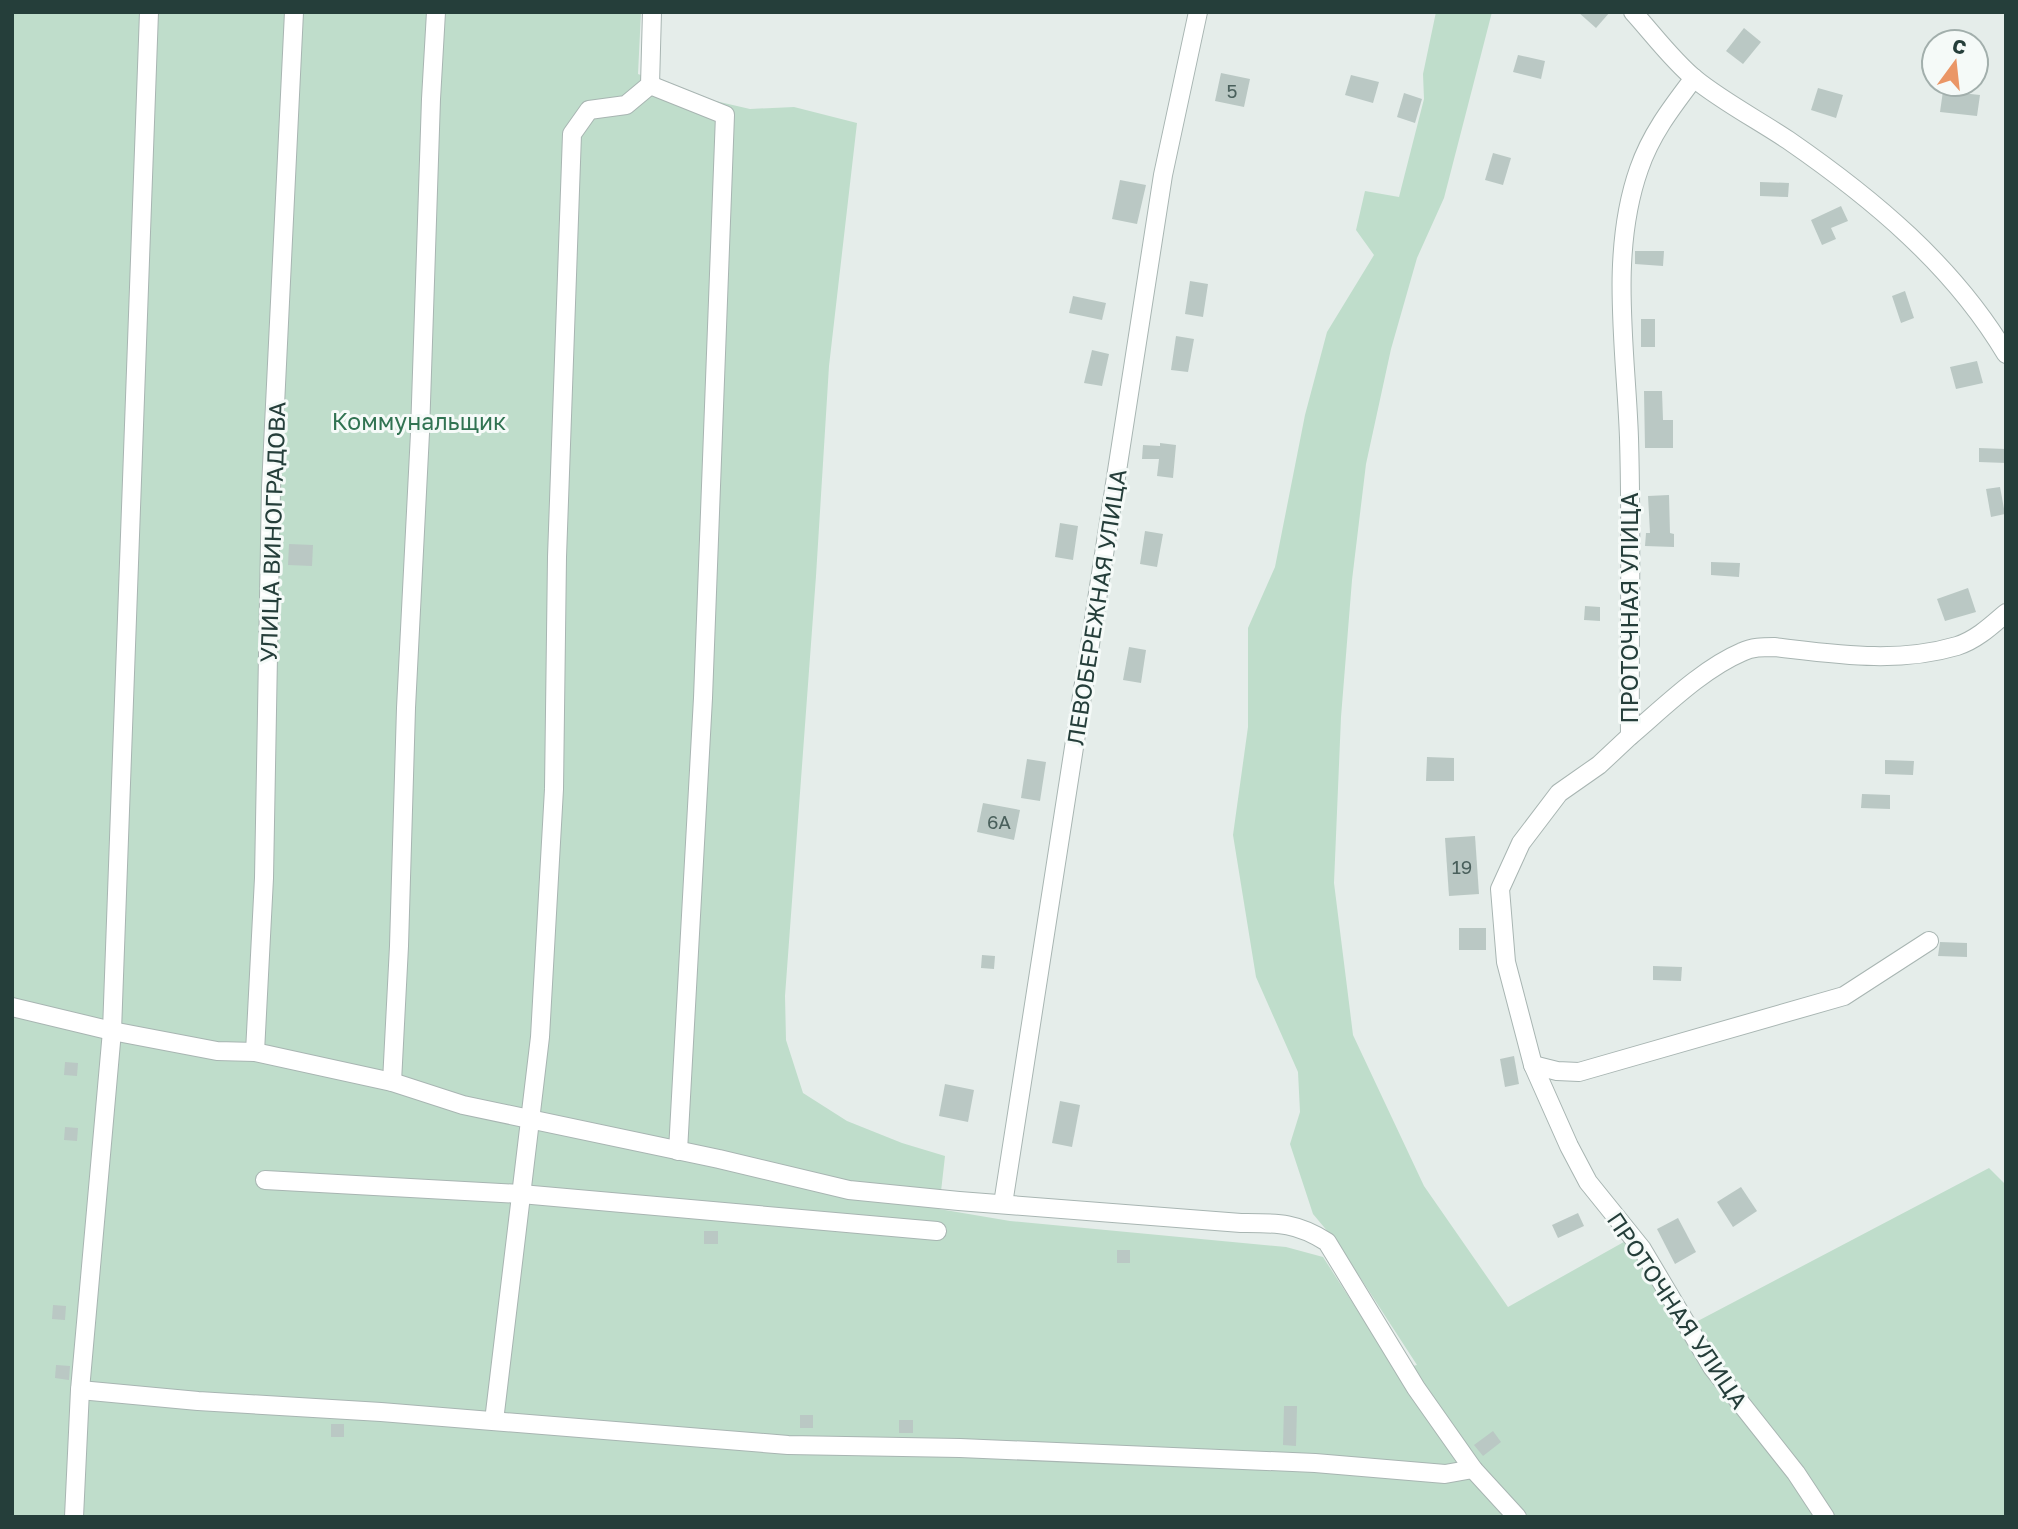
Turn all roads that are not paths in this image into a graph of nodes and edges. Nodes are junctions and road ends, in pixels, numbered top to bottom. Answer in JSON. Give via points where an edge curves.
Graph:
{"nodes":[{"id":1,"x":149,"y":12,"type":"edge"},
{"id":2,"x":293,"y":12,"type":"edge"},
{"id":3,"x":436,"y":12,"type":"edge"},
{"id":4,"x":652,"y":12,"type":"edge"},
{"id":5,"x":1198,"y":12,"type":"edge"},
{"id":6,"x":1633,"y":12,"type":"edge"},
{"id":7,"x":1694,"y":78,"type":"junction"},
{"id":8,"x":650,"y":85,"type":"junction"},
{"id":9,"x":1999,"y":326,"type":"edge"},
{"id":10,"x":2006,"y":354,"type":"edge"},
{"id":11,"x":2006,"y":613,"type":"edge"},
{"id":12,"x":1629,"y":736,"type":"junction"},
{"id":13,"x":1929,"y":941,"type":"dead end"},
{"id":14,"x":12,"y":1007,"type":"edge"},
{"id":15,"x":112,"y":1031,"type":"junction"},
{"id":16,"x":254,"y":1052,"type":"junction"},
{"id":17,"x":1533,"y":1065,"type":"junction"},
{"id":18,"x":392,"y":1082,"type":"junction"},
{"id":19,"x":530,"y":1118,"type":"junction"},
{"id":20,"x":678,"y":1150,"type":"junction"},
{"id":21,"x":265,"y":1180,"type":"dead end"},
{"id":22,"x":521,"y":1194,"type":"junction"},
{"id":23,"x":1003,"y":1204,"type":"junction"},
{"id":24,"x":937,"y":1231,"type":"dead end"},
{"id":25,"x":80,"y":1390,"type":"junction"},
{"id":26,"x":494,"y":1421,"type":"junction"},
{"id":27,"x":1473,"y":1469,"type":"junction"},
{"id":28,"x":74,"y":1517,"type":"edge"},
{"id":29,"x":1517,"y":1517,"type":"edge"},
{"id":30,"x":1825,"y":1517,"type":"edge"}],
"edges":[{"from":1,"to":15,"type":"street"},
{"from":2,"to":16,"type":"street","name":"УЛИЦА ВИНОГРАДОВА","via":[[271,488],[264,877]]},
{"from":3,"to":18,"type":"street"},
{"from":4,"to":8,"type":"street"},
{"from":5,"to":23,"type":"street","name":"ЛЕВОБЕРЕЖНАЯ УЛИЦА","via":[[1163,174]]},
{"from":6,"to":7,"type":"street"},
{"from":7,"to":9,"type":"street","via":[[1856,190]]},
{"from":7,"to":12,"type":"street","name":"ПРОТОЧНАЯ УЛИЦА","via":[[1662,120],[1639,169],[1627,216],[1622,278],[1629,440]]},
{"from":8,"to":19,"type":"street","via":[[626,105],[589,110],[572,134],[554,789],[540,1037]]},
{"from":8,"to":20,"type":"street","via":[[725,115],[704,684]]},
{"from":9,"to":10,"type":"street"},
{"from":11,"to":12,"type":"street","via":[[1958,645],[1919,653],[1874,658],[1774,647],[1743,651],[1714,668]]},
{"from":12,"to":17,"type":"street","name":"ПРОТОЧНАЯ УЛИЦА","via":[[1599,765],[1559,793],[1521,843],[1500,889],[1506,962]]},
{"from":13,"to":17,"type":"street","via":[[1844,996],[1579,1072]]},
{"from":14,"to":15,"type":"street"},
{"from":15,"to":16,"type":"street","via":[[217,1051]]},
{"from":15,"to":25,"type":"street"},
{"from":16,"to":18,"type":"street"},
{"from":17,"to":30,"type":"street","name":"ПРОТОЧНАЯ УЛИЦА","via":[[1588,1182],[1642,1249],[1712,1367]]},
{"from":18,"to":19,"type":"street","via":[[463,1105]]},
{"from":19,"to":20,"type":"street"},
{"from":19,"to":22,"type":"street"},
{"from":20,"to":23,"type":"street","via":[[849,1190]]},
{"from":21,"to":22,"type":"street"},
{"from":22,"to":24,"type":"street"},
{"from":22,"to":26,"type":"street"},
{"from":23,"to":27,"type":"street","via":[[1307,1229],[1327,1242],[1416,1388]]},
{"from":25,"to":26,"type":"street"},
{"from":25,"to":28,"type":"street"},
{"from":26,"to":27,"type":"street","via":[[788,1445],[1315,1463],[1445,1475]]},
{"from":27,"to":29,"type":"street"}]}
